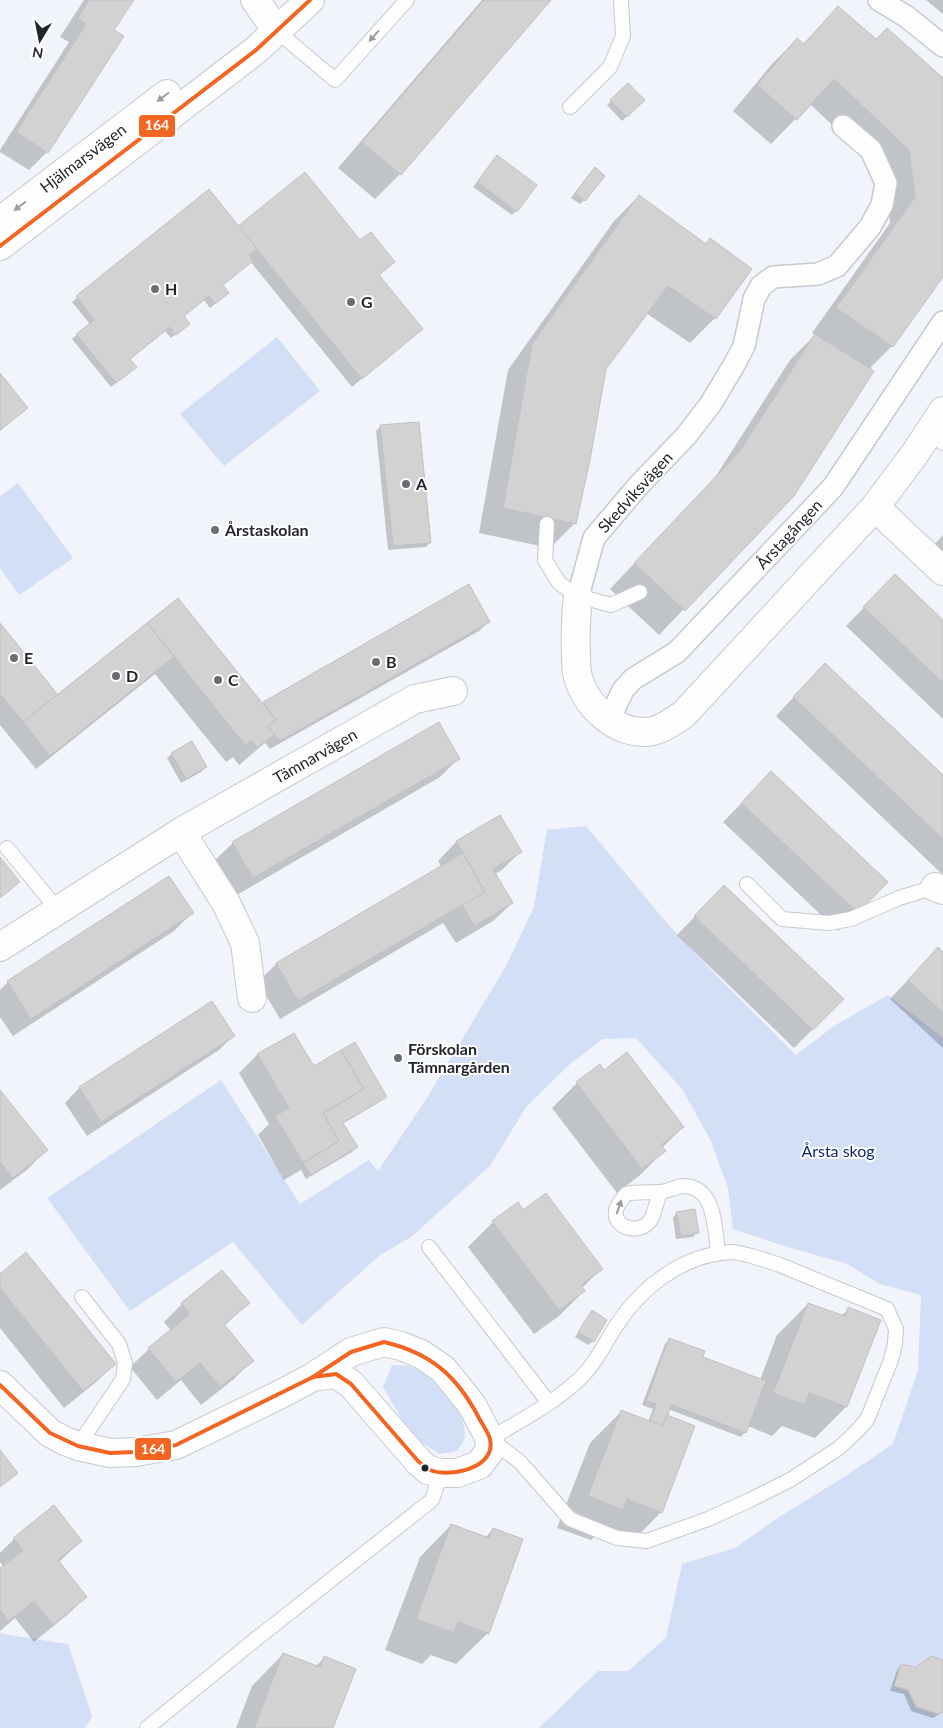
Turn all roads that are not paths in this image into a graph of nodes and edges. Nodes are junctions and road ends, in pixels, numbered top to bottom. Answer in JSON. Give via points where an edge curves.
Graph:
{"nodes":[{"id":1,"x":310,"y":0,"type":"edge"},
{"id":2,"x":407,"y":0,"type":"edge"},
{"id":3,"x":621,"y":0,"type":"edge"},
{"id":4,"x":879,"y":0,"type":"edge"},
{"id":5,"x":270,"y":12,"type":"edge"},
{"id":6,"x":943,"y":46,"type":"edge"},
{"id":7,"x":570,"y":107,"type":"dead end"},
{"id":8,"x":843,"y":126,"type":"dead end"},
{"id":9,"x":0,"y":221,"type":"edge"},
{"id":10,"x":0,"y":246,"type":"edge"},
{"id":11,"x":943,"y":322,"type":"edge"},
{"id":12,"x":939,"y":428,"type":"edge"},
{"id":13,"x":875,"y":507,"type":"junction"},
{"id":14,"x":547,"y":524,"type":"dead end"},
{"id":15,"x":943,"y":571,"type":"edge"},
{"id":16,"x":640,"y":592,"type":"dead end"},
{"id":17,"x":578,"y":596,"type":"junction"},
{"id":18,"x":453,"y":691,"type":"dead end"},
{"id":19,"x":609,"y":720,"type":"junction"},
{"id":20,"x":182,"y":832,"type":"junction"},
{"id":21,"x":6,"y":848,"type":"dead end"},
{"id":22,"x":747,"y":884,"type":"dead end"},
{"id":23,"x":939,"y":888,"type":"edge"},
{"id":24,"x":58,"y":910,"type":"junction"},
{"id":25,"x":0,"y":947,"type":"edge"},
{"id":26,"x":252,"y":998,"type":"dead end"},
{"id":27,"x":660,"y":1192,"type":"dead end"},
{"id":28,"x":429,"y":1247,"type":"dead end"},
{"id":29,"x":718,"y":1252,"type":"junction"},
{"id":30,"x":82,"y":1297,"type":"dead end"},
{"id":31,"x":313,"y":1376,"type":"junction"},
{"id":32,"x":0,"y":1385,"type":"edge"},
{"id":33,"x":549,"y":1402,"type":"junction"},
{"id":34,"x":490,"y":1439,"type":"junction"},
{"id":35,"x":78,"y":1446,"type":"junction"},
{"id":36,"x":442,"y":1473,"type":"junction"},
{"id":37,"x":147,"y":1728,"type":"edge"}],
"edges":[{"from":1,"to":5,"type":"street","name":"Hjälmarsvägen"},
{"from":2,"to":5,"type":"lane","one_way":true,"via":[[335,80]]},
{"from":3,"to":7,"type":"lane","via":[[623,36],[610,66]]},
{"from":4,"to":6,"type":"street","via":[[907,17]]},
{"from":5,"to":9,"type":"street","name":"Hjälmarsvägen","one_way":true,"via":[[244,36]]},
{"from":5,"to":10,"type":"street","name":"Hjälmarsvägen","via":[[256,50]]},
{"from":8,"to":17,"type":"street","name":"Skedviksvägen","via":[[871,150],[886,183],[882,205],[874,220],[837,266],[818,274],[773,277],[761,286],[754,299],[744,346],[734,365],[710,405],[686,436],[594,538]]},
{"from":11,"to":19,"type":"street","name":"Årstagången","via":[[833,487],[677,652],[633,679],[623,690]]},
{"from":12,"to":13,"type":"street","name":"Skedviksvägen"},
{"from":13,"to":15,"type":"street"},
{"from":13,"to":19,"type":"street","name":"Skedviksvägen","via":[[684,714],[653,731],[631,731]]},
{"from":14,"to":17,"type":"lane","via":[[546,560],[559,583]]},
{"from":16,"to":17,"type":"lane","via":[[611,605]]},
{"from":17,"to":19,"type":"street","name":"Skedviksvägen","via":[[575,627],[577,673],[584,692]]},
{"from":18,"to":20,"type":"street","name":"Tämnarvägen","via":[[415,699]]},
{"from":20,"to":24,"type":"street","name":"Tämnarvägen"},
{"from":20,"to":26,"type":"street","via":[[226,903],[245,942]]},
{"from":21,"to":24,"type":"lane"},
{"from":22,"to":23,"type":"lane","via":[[782,919],[829,924],[851,919],[899,898]]},
{"from":24,"to":25,"type":"street","name":"Tämnarvägen"},
{"from":27,"to":29,"type":"lane","via":[[683,1186],[703,1193],[710,1204]]},
{"from":28,"to":33,"type":"lane"},
{"from":29,"to":33,"type":"lane","via":[[681,1265],[657,1280],[617,1324],[577,1382]]},
{"from":29,"to":34,"type":"lane","via":[[734,1252],[780,1265],[887,1309],[896,1329],[891,1360],[866,1420],[838,1448],[790,1480],[750,1500],[647,1541],[617,1538],[570,1519],[520,1462]]},
{"from":30,"to":35,"type":"lane","via":[[118,1344],[125,1363],[123,1379]]},
{"from":31,"to":34,"type":"street","via":[[352,1352],[384,1342],[401,1346],[421,1354],[443,1370],[472,1405]]},
{"from":31,"to":35,"type":"street","via":[[176,1445],[110,1453]]},
{"from":31,"to":36,"type":"street","via":[[336,1374],[351,1384],[418,1461],[428,1470]]},
{"from":32,"to":35,"type":"street","via":[[50,1433]]},
{"from":33,"to":34,"type":"lane"},
{"from":34,"to":36,"type":"street","via":[[489,1452],[479,1465],[457,1473]]},
{"from":36,"to":37,"type":"lane","via":[[432,1500]]}]}
